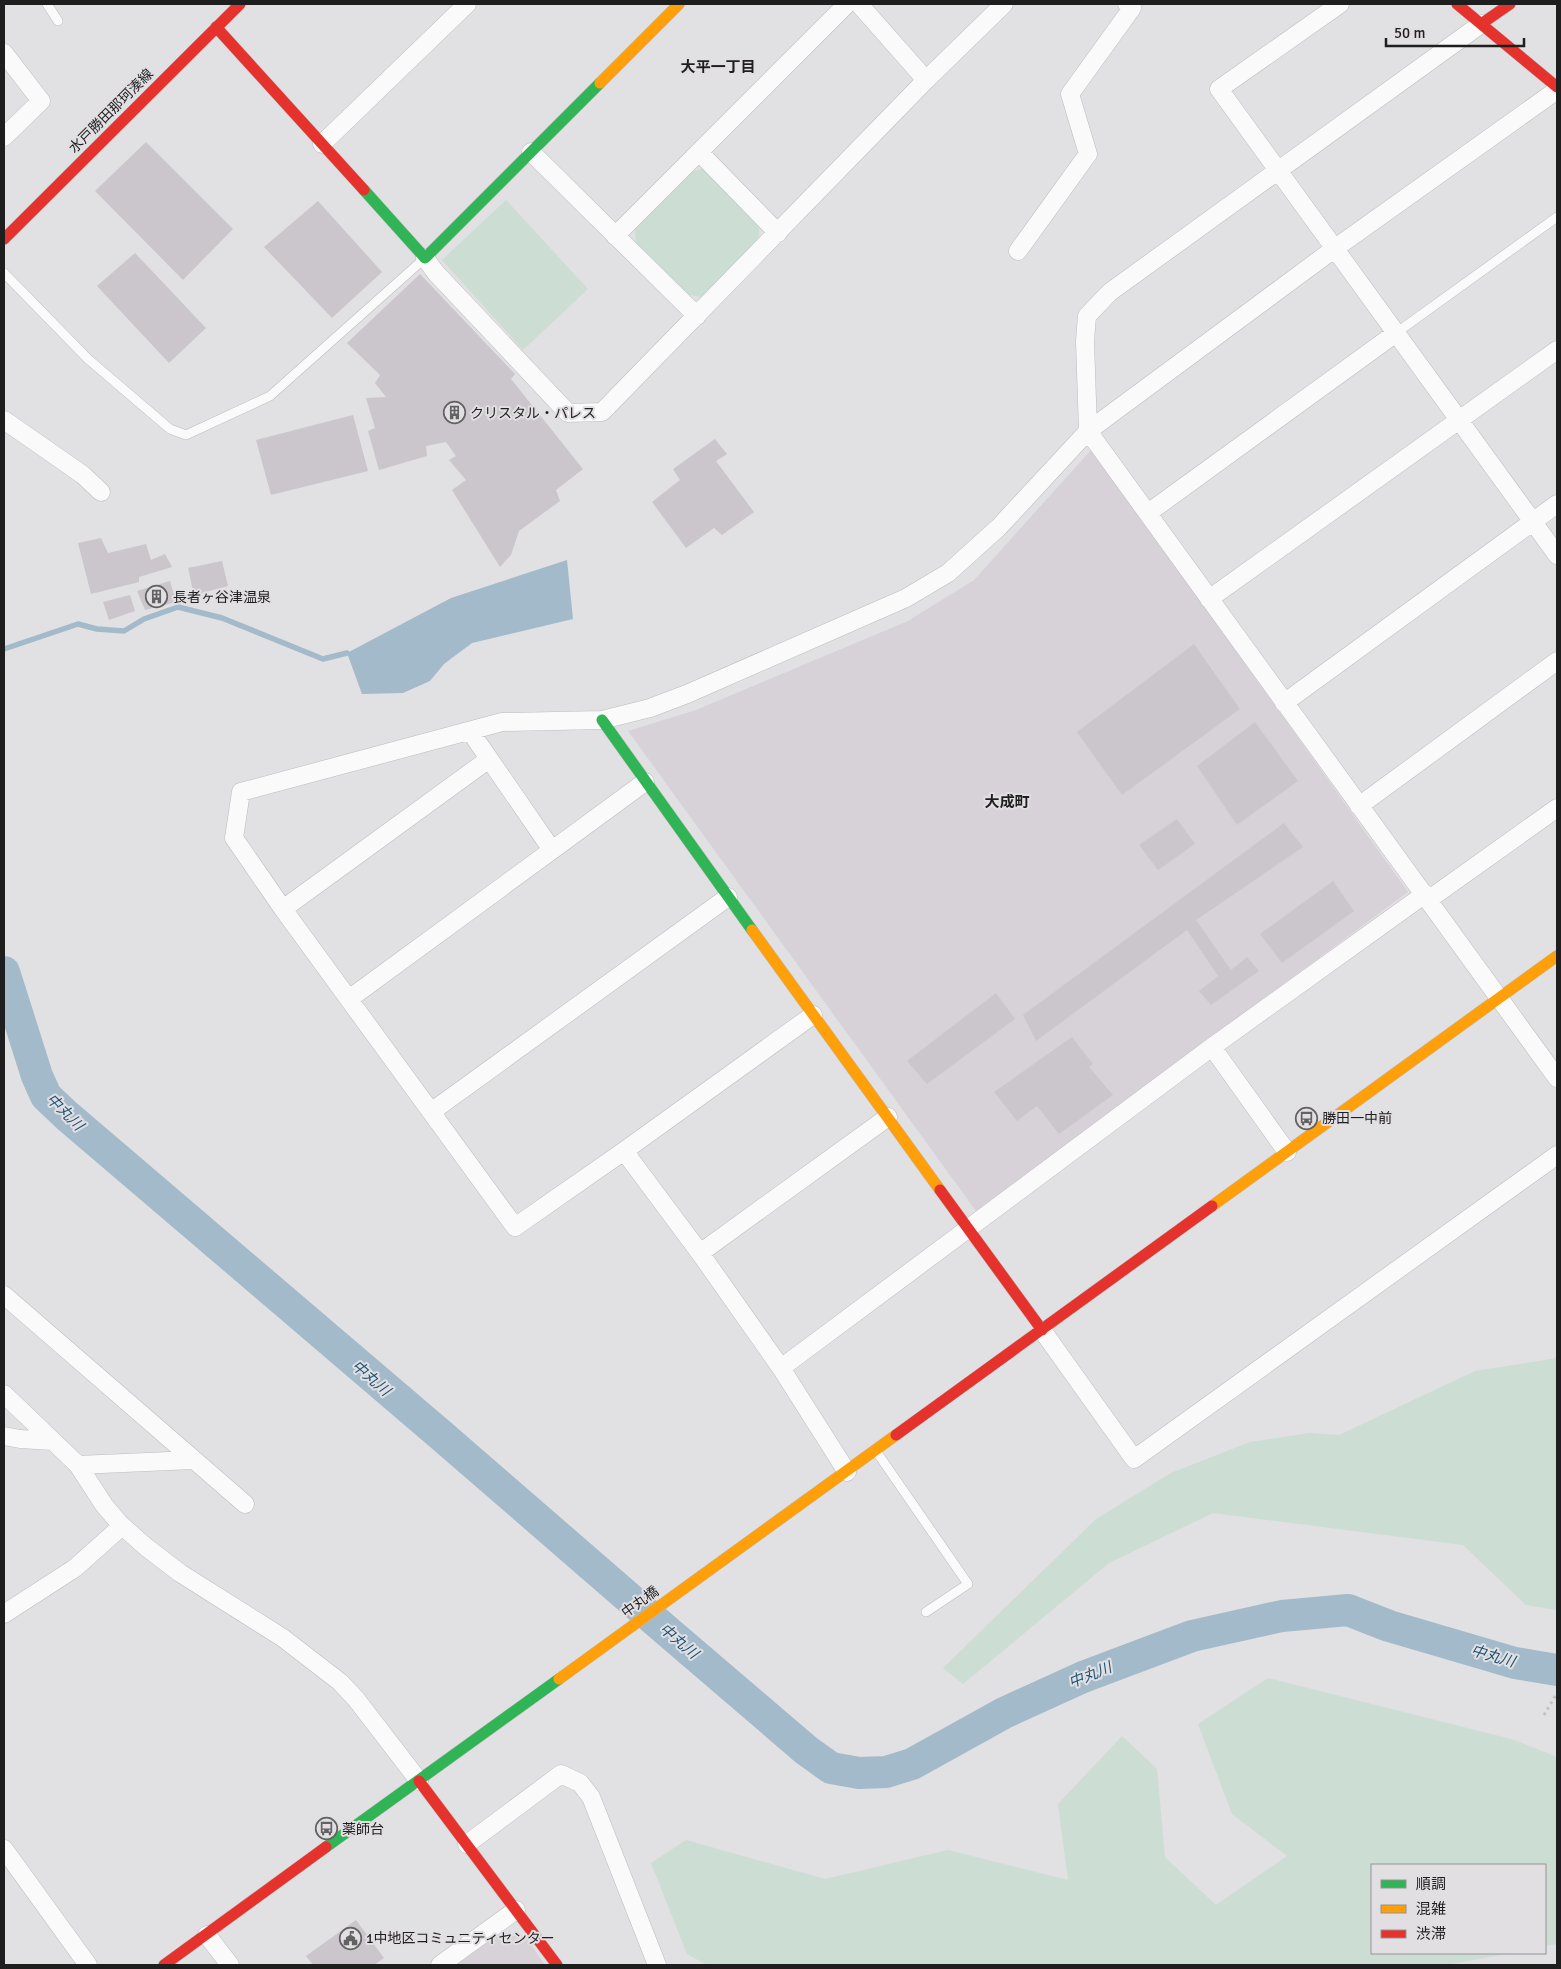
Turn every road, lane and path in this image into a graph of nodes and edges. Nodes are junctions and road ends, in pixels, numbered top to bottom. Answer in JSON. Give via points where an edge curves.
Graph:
{"nodes":[{"id":1,"x":47,"y":4,"type":"edge"},
{"id":2,"x":240,"y":4,"type":"edge"},
{"id":3,"x":467,"y":4,"type":"edge"},
{"id":4,"x":679,"y":4,"type":"edge"},
{"id":5,"x":847,"y":4,"type":"edge"},
{"id":6,"x":859,"y":4,"type":"edge"},
{"id":7,"x":1004,"y":4,"type":"edge"},
{"id":8,"x":1127,"y":4,"type":"edge"},
{"id":9,"x":1340,"y":4,"type":"edge"},
{"id":10,"x":1457,"y":4,"type":"edge"},
{"id":11,"x":1510,"y":4,"type":"edge"},
{"id":12,"x":58,"y":21,"type":"dead end"},
{"id":13,"x":1481,"y":24,"type":"junction"},
{"id":14,"x":216,"y":27,"type":"junction"},
{"id":15,"x":4,"y":53,"type":"edge"},
{"id":16,"x":926,"y":80,"type":"junction"},
{"id":17,"x":1557,"y":88,"type":"edge"},
{"id":18,"x":4,"y":137,"type":"edge"},
{"id":19,"x":322,"y":144,"type":"junction"},
{"id":20,"x":531,"y":152,"type":"junction"},
{"id":21,"x":699,"y":152,"type":"junction"},
{"id":22,"x":1278,"y":170,"type":"junction"},
{"id":23,"x":1557,"y":217,"type":"edge"},
{"id":24,"x":778,"y":233,"type":"junction"},
{"id":25,"x":616,"y":236,"type":"junction"},
{"id":26,"x":4,"y":240,"type":"edge"},
{"id":27,"x":1334,"y":249,"type":"junction"},
{"id":28,"x":1018,"y":251,"type":"dead end"},
{"id":29,"x":425,"y":258,"type":"junction"},
{"id":30,"x":4,"y":273,"type":"edge"},
{"id":31,"x":697,"y":316,"type":"junction"},
{"id":32,"x":1396,"y":334,"type":"junction"},
{"id":33,"x":1557,"y":350,"type":"edge"},
{"id":34,"x":4,"y":420,"type":"edge"},
{"id":35,"x":1459,"y":421,"type":"junction"},
{"id":36,"x":1088,"y":431,"type":"junction"},
{"id":37,"x":101,"y":492,"type":"dead end"},
{"id":38,"x":1557,"y":504,"type":"edge"},
{"id":39,"x":1148,"y":513,"type":"junction"},
{"id":40,"x":1533,"y":522,"type":"junction"},
{"id":41,"x":1557,"y":555,"type":"edge"},
{"id":42,"x":1210,"y":599,"type":"junction"},
{"id":43,"x":1557,"y":661,"type":"edge"},
{"id":44,"x":1284,"y":703,"type":"junction"},
{"id":45,"x":602,"y":720,"type":"junction"},
{"id":46,"x":470,"y":731,"type":"junction"},
{"id":47,"x":489,"y":759,"type":"junction"},
{"id":48,"x":645,"y":782,"type":"junction"},
{"id":49,"x":1359,"y":806,"type":"junction"},
{"id":50,"x":1557,"y":808,"type":"edge"},
{"id":51,"x":552,"y":850,"type":"junction"},
{"id":52,"x":728,"y":897,"type":"junction"},
{"id":53,"x":1427,"y":897,"type":"junction"},
{"id":54,"x":283,"y":910,"type":"junction"},
{"id":55,"x":1557,"y":956,"type":"edge"},
{"id":56,"x":1500,"y":998,"type":"junction"},
{"id":57,"x":349,"y":999,"type":"junction"},
{"id":58,"x":813,"y":1015,"type":"junction"},
{"id":59,"x":1212,"y":1047,"type":"junction"},
{"id":60,"x":1557,"y":1078,"type":"edge"},
{"id":61,"x":431,"y":1112,"type":"junction"},
{"id":62,"x":888,"y":1117,"type":"junction"},
{"id":63,"x":624,"y":1151,"type":"junction"},
{"id":64,"x":1287,"y":1152,"type":"junction"},
{"id":65,"x":1557,"y":1155,"type":"edge"},
{"id":66,"x":968,"y":1230,"type":"junction"},
{"id":67,"x":700,"y":1254,"type":"junction"},
{"id":68,"x":4,"y":1295,"type":"edge"},
{"id":69,"x":1042,"y":1330,"type":"junction"},
{"id":70,"x":781,"y":1368,"type":"junction"},
{"id":71,"x":4,"y":1394,"type":"edge"},
{"id":72,"x":4,"y":1436,"type":"edge"},
{"id":73,"x":53,"y":1441,"type":"junction"},
{"id":74,"x":876,"y":1451,"type":"junction"},
{"id":75,"x":193,"y":1460,"type":"junction"},
{"id":76,"x":78,"y":1464,"type":"junction"},
{"id":77,"x":847,"y":1472,"type":"junction"},
{"id":78,"x":245,"y":1504,"type":"dead end"},
{"id":79,"x":122,"y":1526,"type":"junction"},
{"id":80,"x":926,"y":1612,"type":"dead end"},
{"id":81,"x":4,"y":1614,"type":"edge"},
{"id":82,"x":1556,"y":1694,"type":"edge"},
{"id":83,"x":1544,"y":1715,"type":"dead end"},
{"id":84,"x":418,"y":1781,"type":"junction"},
{"id":85,"x":467,"y":1844,"type":"junction"},
{"id":86,"x":4,"y":1849,"type":"edge"},
{"id":87,"x":516,"y":1910,"type":"junction"},
{"id":88,"x":207,"y":1935,"type":"junction"},
{"id":89,"x":88,"y":1965,"type":"edge"},
{"id":90,"x":164,"y":1965,"type":"edge"},
{"id":91,"x":230,"y":1965,"type":"edge"},
{"id":92,"x":440,"y":1965,"type":"edge"},
{"id":93,"x":557,"y":1965,"type":"edge"},
{"id":94,"x":657,"y":1965,"type":"edge"}],
"edges":[{"from":1,"to":12,"type":"lane"},
{"from":2,"to":14,"type":"street","name":"水戸勝田那珂湊線"},
{"from":3,"to":19,"type":"street"},
{"from":4,"to":20,"type":"street"},
{"from":5,"to":21,"type":"street"},
{"from":6,"to":16,"type":"street"},
{"from":7,"to":16,"type":"street"},
{"from":8,"to":28,"type":"street","via":[[1132,8],[1070,94],[1088,154]]},
{"from":9,"to":22,"type":"street","via":[[1220,89]]},
{"from":10,"to":13,"type":"street"},
{"from":11,"to":13,"type":"street"},
{"from":13,"to":17,"type":"street"},
{"from":13,"to":22,"type":"street"},
{"from":14,"to":19,"type":"street"},
{"from":14,"to":26,"type":"street","name":"水戸勝田那珂湊線"},
{"from":15,"to":18,"type":"street","via":[[41,101]]},
{"from":16,"to":24,"type":"street"},
{"from":17,"to":27,"type":"street"},
{"from":19,"to":29,"type":"street"},
{"from":20,"to":25,"type":"street"},
{"from":20,"to":29,"type":"street"},
{"from":21,"to":24,"type":"street"},
{"from":21,"to":25,"type":"street"},
{"from":22,"to":27,"type":"street"},
{"from":22,"to":36,"type":"street","via":[[1110,292],[1087,316]]},
{"from":23,"to":32,"type":"lane"},
{"from":24,"to":31,"type":"street"},
{"from":25,"to":31,"type":"street"},
{"from":27,"to":32,"type":"street"},
{"from":27,"to":36,"type":"street"},
{"from":29,"to":30,"type":"lane","via":[[270,396],[186,435],[170,429],[88,359]]},
{"from":29,"to":31,"type":"street","via":[[568,412],[602,412]]},
{"from":32,"to":35,"type":"street"},
{"from":32,"to":39,"type":"street"},
{"from":33,"to":35,"type":"street"},
{"from":34,"to":37,"type":"street","via":[[83,475]]},
{"from":35,"to":40,"type":"street"},
{"from":35,"to":42,"type":"street"},
{"from":36,"to":39,"type":"street"},
{"from":36,"to":45,"type":"street","via":[[999,527],[948,573],[906,598],[687,694],[650,708]]},
{"from":38,"to":40,"type":"street"},
{"from":39,"to":42,"type":"street"},
{"from":40,"to":41,"type":"street"},
{"from":40,"to":44,"type":"street"},
{"from":42,"to":44,"type":"street"},
{"from":43,"to":49,"type":"street"},
{"from":44,"to":49,"type":"street"},
{"from":45,"to":46,"type":"street","via":[[502,722]]},
{"from":45,"to":48,"type":"street"},
{"from":46,"to":47,"type":"street"},
{"from":46,"to":54,"type":"street","via":[[241,792],[234,838]]},
{"from":47,"to":51,"type":"street"},
{"from":47,"to":54,"type":"street"},
{"from":48,"to":51,"type":"street"},
{"from":48,"to":52,"type":"street"},
{"from":49,"to":53,"type":"street"},
{"from":50,"to":53,"type":"street"},
{"from":51,"to":57,"type":"street"},
{"from":52,"to":58,"type":"street"},
{"from":52,"to":61,"type":"street"},
{"from":53,"to":56,"type":"street"},
{"from":53,"to":59,"type":"street"},
{"from":54,"to":57,"type":"street"},
{"from":55,"to":56,"type":"street","name":"中丸橋"},
{"from":56,"to":60,"type":"street"},
{"from":56,"to":64,"type":"street","name":"中丸橋"},
{"from":57,"to":61,"type":"street"},
{"from":58,"to":62,"type":"street"},
{"from":58,"to":63,"type":"street"},
{"from":59,"to":64,"type":"street"},
{"from":59,"to":66,"type":"street"},
{"from":61,"to":63,"type":"street","via":[[515,1227]]},
{"from":62,"to":66,"type":"street"},
{"from":62,"to":67,"type":"street"},
{"from":63,"to":67,"type":"street"},
{"from":64,"to":69,"type":"street","name":"中丸橋"},
{"from":65,"to":69,"type":"street","via":[[1134,1459]]},
{"from":66,"to":69,"type":"street"},
{"from":66,"to":70,"type":"street"},
{"from":67,"to":70,"type":"street"},
{"from":68,"to":75,"type":"street"},
{"from":69,"to":74,"type":"street","name":"中丸橋"},
{"from":70,"to":77,"type":"street"},
{"from":71,"to":73,"type":"street"},
{"from":72,"to":73,"type":"street"},
{"from":73,"to":76,"type":"street"},
{"from":74,"to":77,"type":"street","name":"中丸橋"},
{"from":74,"to":80,"type":"lane","via":[[968,1584]]},
{"from":75,"to":76,"type":"street"},
{"from":75,"to":78,"type":"street"},
{"from":76,"to":79,"type":"street"},
{"from":77,"to":84,"type":"street","name":"中丸橋"},
{"from":79,"to":81,"type":"street","via":[[75,1568]]},
{"from":79,"to":84,"type":"street","via":[[180,1573],[283,1638],[340,1682]]},
{"from":82,"to":83,"type":"path"},
{"from":84,"to":85,"type":"street"},
{"from":84,"to":88,"type":"street","name":"中丸橋"},
{"from":85,"to":87,"type":"street"},
{"from":85,"to":94,"type":"street","via":[[561,1774],[580,1783],[591,1797]]},
{"from":86,"to":89,"type":"street"},
{"from":87,"to":92,"type":"street"},
{"from":87,"to":93,"type":"street"},
{"from":88,"to":90,"type":"street","name":"中丸橋"},
{"from":88,"to":91,"type":"street"}]}
